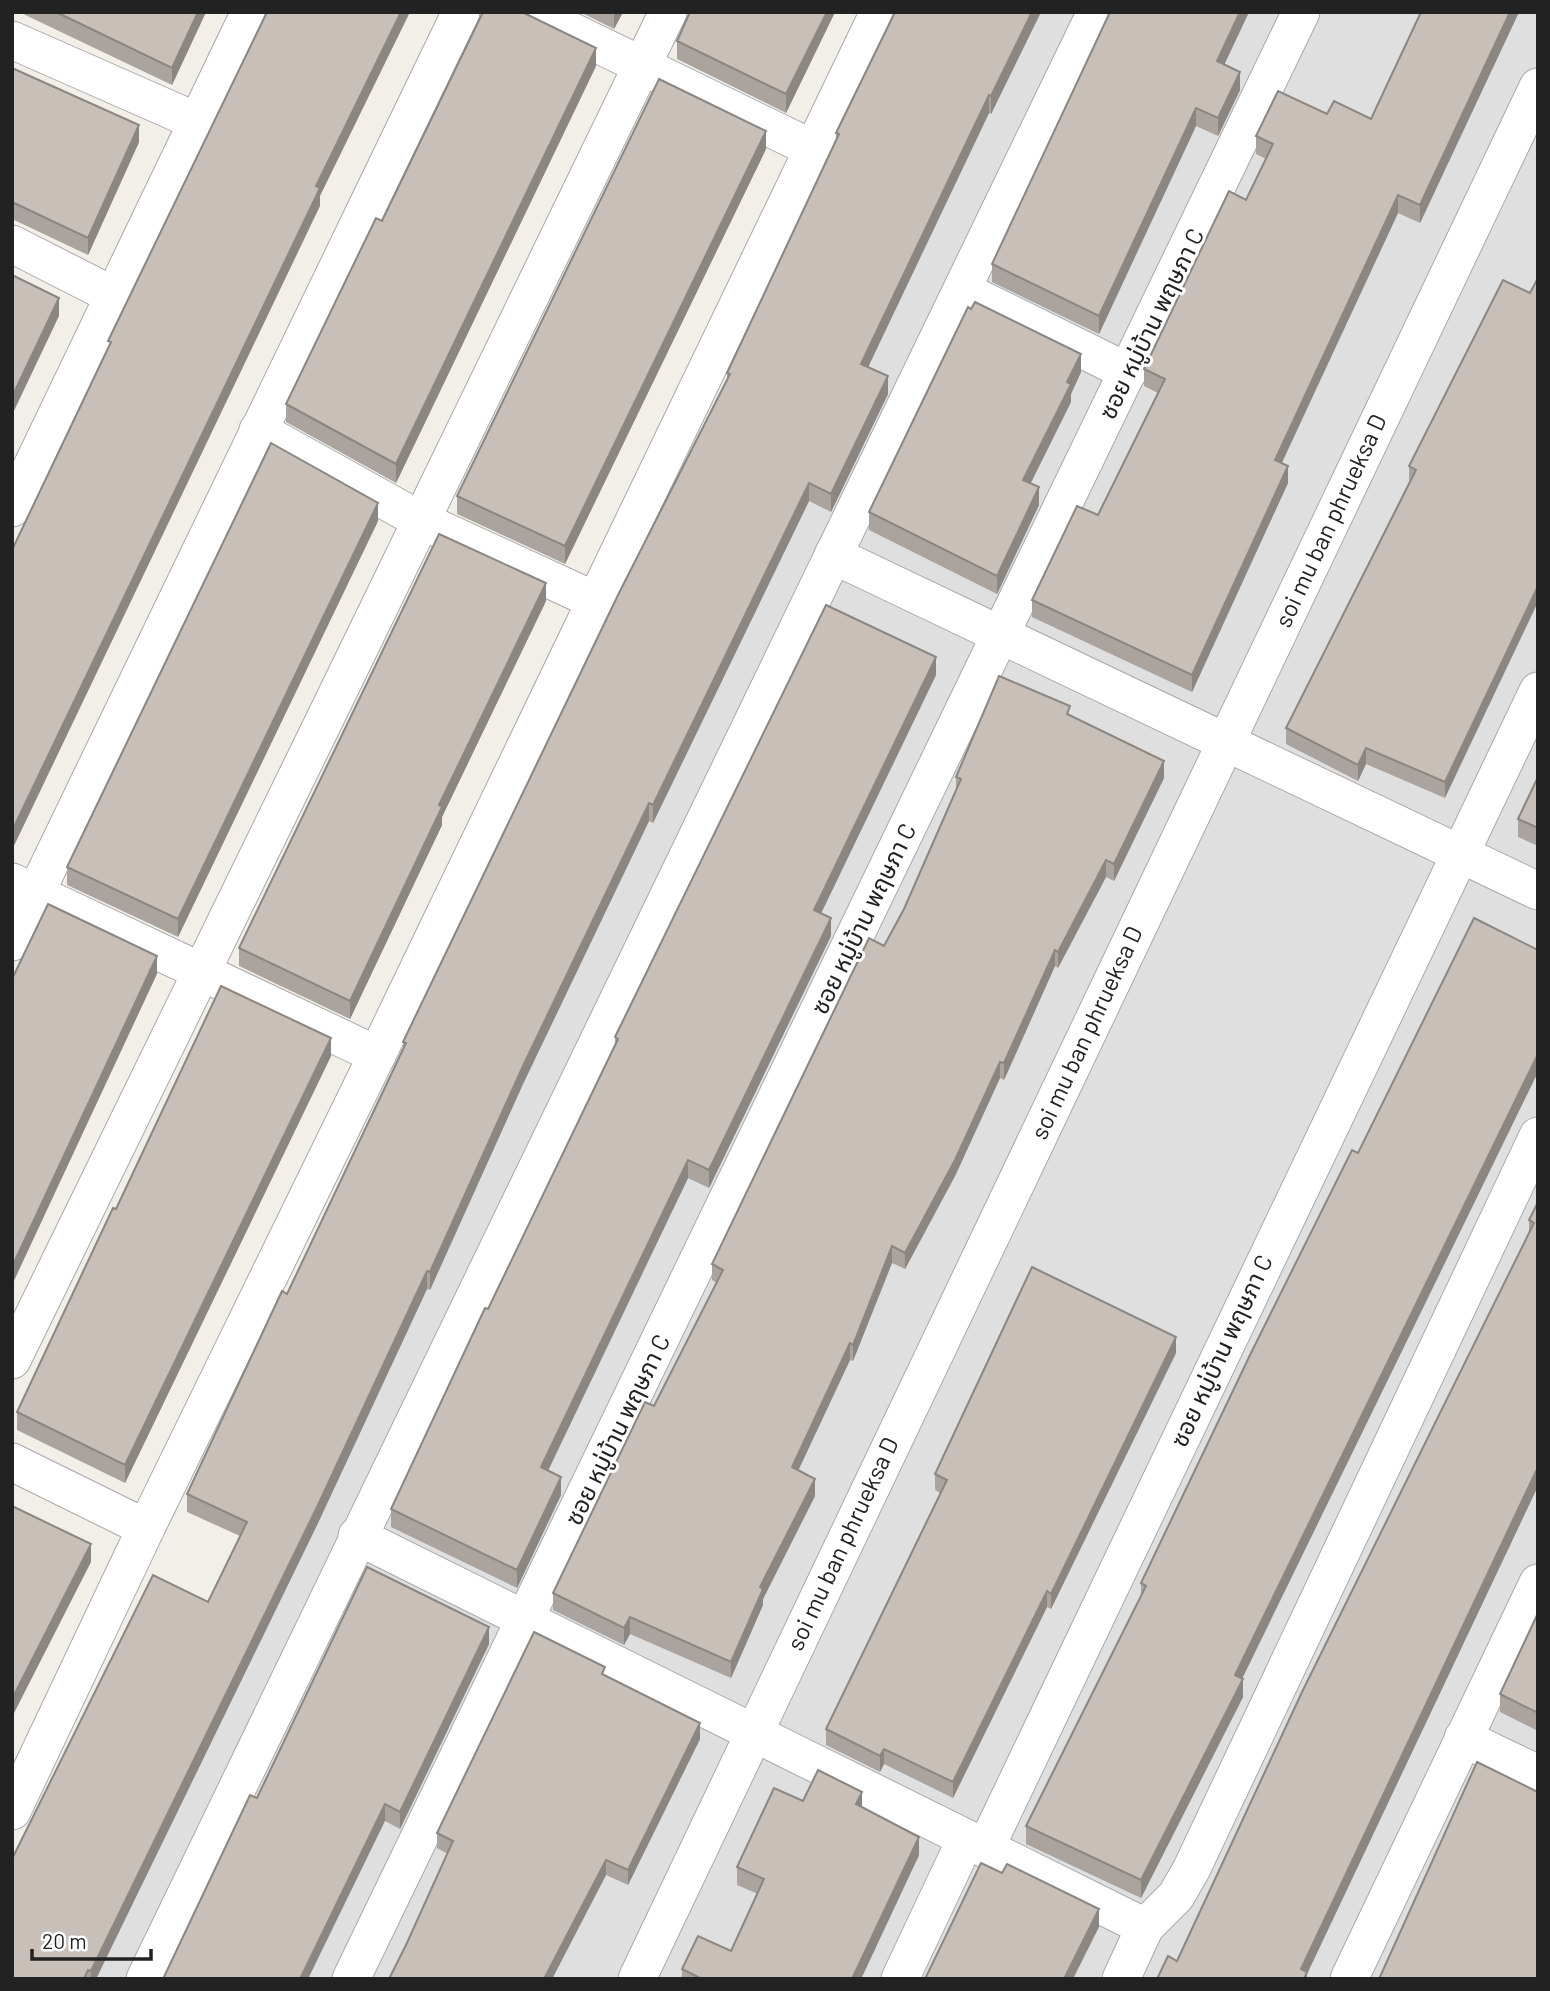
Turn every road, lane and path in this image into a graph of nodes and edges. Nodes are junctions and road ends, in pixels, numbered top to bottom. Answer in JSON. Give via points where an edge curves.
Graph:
{"nodes":[{"id":1,"x":250,"y":12,"type":"edge"},
{"id":2,"x":461,"y":12,"type":"edge"},
{"id":3,"x":532,"y":12,"type":"edge"},
{"id":4,"x":668,"y":12,"type":"edge"},
{"id":5,"x":879,"y":12,"type":"edge"},
{"id":6,"x":1096,"y":12,"type":"edge"},
{"id":7,"x":1301,"y":12,"type":"edge"},
{"id":8,"x":12,"y":40,"type":"edge"},
{"id":9,"x":641,"y":67,"type":"junction"},
{"id":10,"x":1538,"y":87,"type":"edge"},
{"id":11,"x":198,"y":122,"type":"junction"},
{"id":12,"x":813,"y":149,"type":"junction"},
{"id":13,"x":12,"y":244,"type":"edge"},
{"id":14,"x":962,"y":290,"type":"junction"},
{"id":15,"x":116,"y":297,"type":"junction"},
{"id":16,"x":1128,"y":372,"type":"junction"},
{"id":17,"x":258,"y":430,"type":"junction"},
{"id":18,"x":23,"y":460,"type":"edge"},
{"id":19,"x":12,"y":508,"type":"edge"},
{"id":20,"x":420,"y":520,"type":"junction"},
{"id":21,"x":833,"y":555,"type":"junction"},
{"id":22,"x":594,"y":600,"type":"junction"},
{"id":23,"x":1000,"y":634,"type":"junction"},
{"id":24,"x":1538,"y":691,"type":"edge"},
{"id":25,"x":1225,"y":742,"type":"junction"},
{"id":26,"x":1459,"y":853,"type":"junction"},
{"id":27,"x":24,"y":887,"type":"edge"},
{"id":28,"x":1538,"y":891,"type":"edge"},
{"id":29,"x":12,"y":942,"type":"edge"},
{"id":30,"x":204,"y":974,"type":"junction"},
{"id":31,"x":377,"y":1055,"type":"junction"},
{"id":32,"x":1538,"y":1136,"type":"edge"},
{"id":33,"x":12,"y":1360,"type":"edge"},
{"id":34,"x":12,"y":1462,"type":"edge"},
{"id":35,"x":146,"y":1528,"type":"junction"},
{"id":36,"x":358,"y":1536,"type":"junction"},
{"id":37,"x":1538,"y":1583,"type":"edge"},
{"id":38,"x":527,"y":1620,"type":"junction"},
{"id":39,"x":753,"y":1733,"type":"junction"},
{"id":40,"x":1463,"y":1738,"type":"junction"},
{"id":41,"x":1538,"y":1774,"type":"edge"},
{"id":42,"x":12,"y":1811,"type":"edge"},
{"id":43,"x":976,"y":1844,"type":"junction"},
{"id":44,"x":1145,"y":1927,"type":"junction"},
{"id":45,"x":1353,"y":1977,"type":"edge"},
{"id":46,"x":145,"y":1979,"type":"edge"},
{"id":47,"x":351,"y":1979,"type":"edge"},
{"id":48,"x":637,"y":1979,"type":"edge"},
{"id":49,"x":900,"y":1979,"type":"edge"},
{"id":50,"x":1121,"y":1979,"type":"edge"}],
"edges":[{"from":1,"to":11,"type":"street"},
{"from":2,"to":17,"type":"street"},
{"from":3,"to":9,"type":"street"},
{"from":4,"to":9,"type":"street"},
{"from":5,"to":12,"type":"street"},
{"from":6,"to":14,"type":"street"},
{"from":7,"to":16,"type":"street","name":"ซอย หมู่บ้าน พฤษภา C"},
{"from":8,"to":11,"type":"street"},
{"from":9,"to":12,"type":"street"},
{"from":9,"to":20,"type":"street"},
{"from":10,"to":25,"type":"street","name":"soi mu ban phrueksa D"},
{"from":11,"to":15,"type":"street"},
{"from":12,"to":22,"type":"street"},
{"from":13,"to":15,"type":"street"},
{"from":14,"to":16,"type":"street"},
{"from":14,"to":21,"type":"street"},
{"from":15,"to":18,"type":"street"},
{"from":16,"to":23,"type":"street","name":"ซอย หมู่บ้าน พฤษภา C"},
{"from":17,"to":20,"type":"street"},
{"from":17,"to":27,"type":"street"},
{"from":18,"to":19,"type":"street"},
{"from":20,"to":22,"type":"street"},
{"from":20,"to":30,"type":"street"},
{"from":21,"to":23,"type":"street"},
{"from":21,"to":36,"type":"street"},
{"from":22,"to":31,"type":"street"},
{"from":23,"to":25,"type":"street"},
{"from":23,"to":38,"type":"street","name":"ซอย หมู่บ้าน พฤษภา C"},
{"from":24,"to":26,"type":"street","name":"ซอย หมู่บ้าน พฤษภา C"},
{"from":25,"to":26,"type":"street"},
{"from":25,"to":39,"type":"street","name":"soi mu ban phrueksa D"},
{"from":26,"to":28,"type":"street"},
{"from":26,"to":43,"type":"street","name":"ซอย หมู่บ้าน พฤษภา C"},
{"from":27,"to":29,"type":"street"},
{"from":27,"to":30,"type":"street"},
{"from":30,"to":31,"type":"street"},
{"from":30,"to":33,"type":"street"},
{"from":31,"to":35,"type":"street"},
{"from":32,"to":44,"type":"street","via":[[1191,1870],[1176,1896]]},
{"from":34,"to":35,"type":"street"},
{"from":35,"to":42,"type":"street"},
{"from":36,"to":38,"type":"street"},
{"from":36,"to":46,"type":"street"},
{"from":37,"to":40,"type":"street"},
{"from":38,"to":39,"type":"street"},
{"from":38,"to":47,"type":"street","name":"ซอย หมู่บ้าน พฤษภา C"},
{"from":39,"to":43,"type":"street"},
{"from":39,"to":48,"type":"street","name":"soi mu ban phrueksa D"},
{"from":40,"to":41,"type":"street"},
{"from":40,"to":45,"type":"street"},
{"from":43,"to":44,"type":"street"},
{"from":43,"to":49,"type":"street","name":"ซอย หมู่บ้าน พฤษภา C"},
{"from":44,"to":50,"type":"street"}]}
